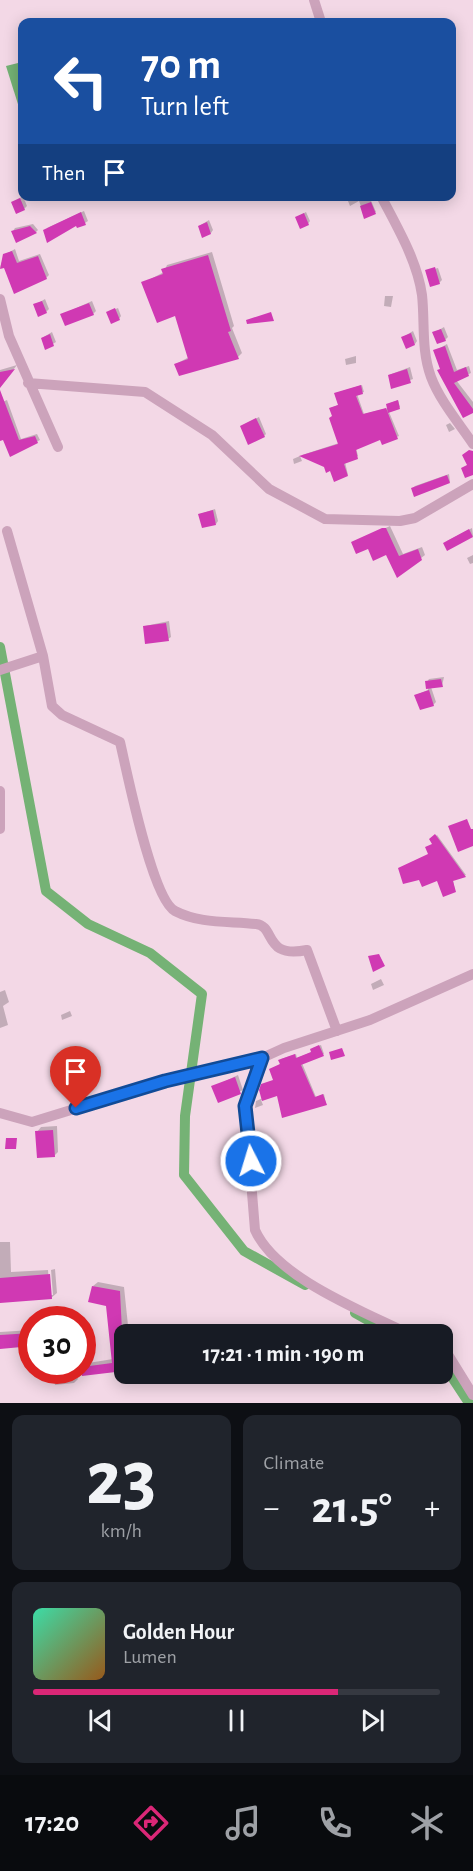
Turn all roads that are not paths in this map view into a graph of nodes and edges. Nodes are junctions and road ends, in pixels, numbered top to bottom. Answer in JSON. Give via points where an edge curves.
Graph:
{"nodes":[{"id":1,"x":315,"y":0,"type":"edge"},
{"id":2,"x":320,"y":18,"type":"edge"},
{"id":3,"x":384,"y":201,"type":"edge"},
{"id":4,"x":0,"y":299,"type":"edge"},
{"id":5,"x":28,"y":383,"type":"junction"},
{"id":6,"x":473,"y":444,"type":"edge"},
{"id":7,"x":58,"y":447,"type":"dead end"},
{"id":8,"x":473,"y":484,"type":"edge"},
{"id":9,"x":7,"y":531,"type":"dead end"},
{"id":10,"x":43,"y":656,"type":"junction"},
{"id":11,"x":0,"y":670,"type":"edge"},
{"id":12,"x":0,"y":791,"type":"edge"},
{"id":13,"x":0,"y":829,"type":"edge"},
{"id":14,"x":473,"y":974,"type":"edge"},
{"id":15,"x":337,"y":1031,"type":"junction"},
{"id":16,"x":262,"y":1058,"type":"junction"},
{"id":17,"x":0,"y":1113,"type":"edge"},
{"id":18,"x":388,"y":1324,"type":"edge"},
{"id":19,"x":453,"y":1363,"type":"edge"},
{"id":20,"x":473,"y":1395,"type":"edge"}],
"edges":[{"from":1,"to":2,"type":"street"},
{"from":3,"to":6,"type":"street","via":[[402,236],[422,293],[424,347],[430,374]]},
{"from":4,"to":5,"type":"street","via":[[9,336]]},
{"from":5,"to":7,"type":"street"},
{"from":5,"to":8,"type":"street","via":[[145,392],[212,435],[269,489],[325,519],[407,520]]},
{"from":9,"to":10,"type":"street"},
{"from":10,"to":11,"type":"street"},
{"from":10,"to":15,"type":"street","via":[[52,706],[62,715],[120,742],[155,880],[168,907],[221,923],[259,924],[273,945],[285,952],[307,950]]},
{"from":12,"to":13,"type":"street"},
{"from":14,"to":15,"type":"street"},
{"from":15,"to":16,"type":"street"},
{"from":16,"to":17,"type":"street","via":[[165,1081],[32,1122]]},
{"from":16,"to":18,"type":"street","via":[[245,1106],[255,1230],[260,1242],[289,1268],[340,1301]]},
{"from":19,"to":20,"type":"street"}]}
